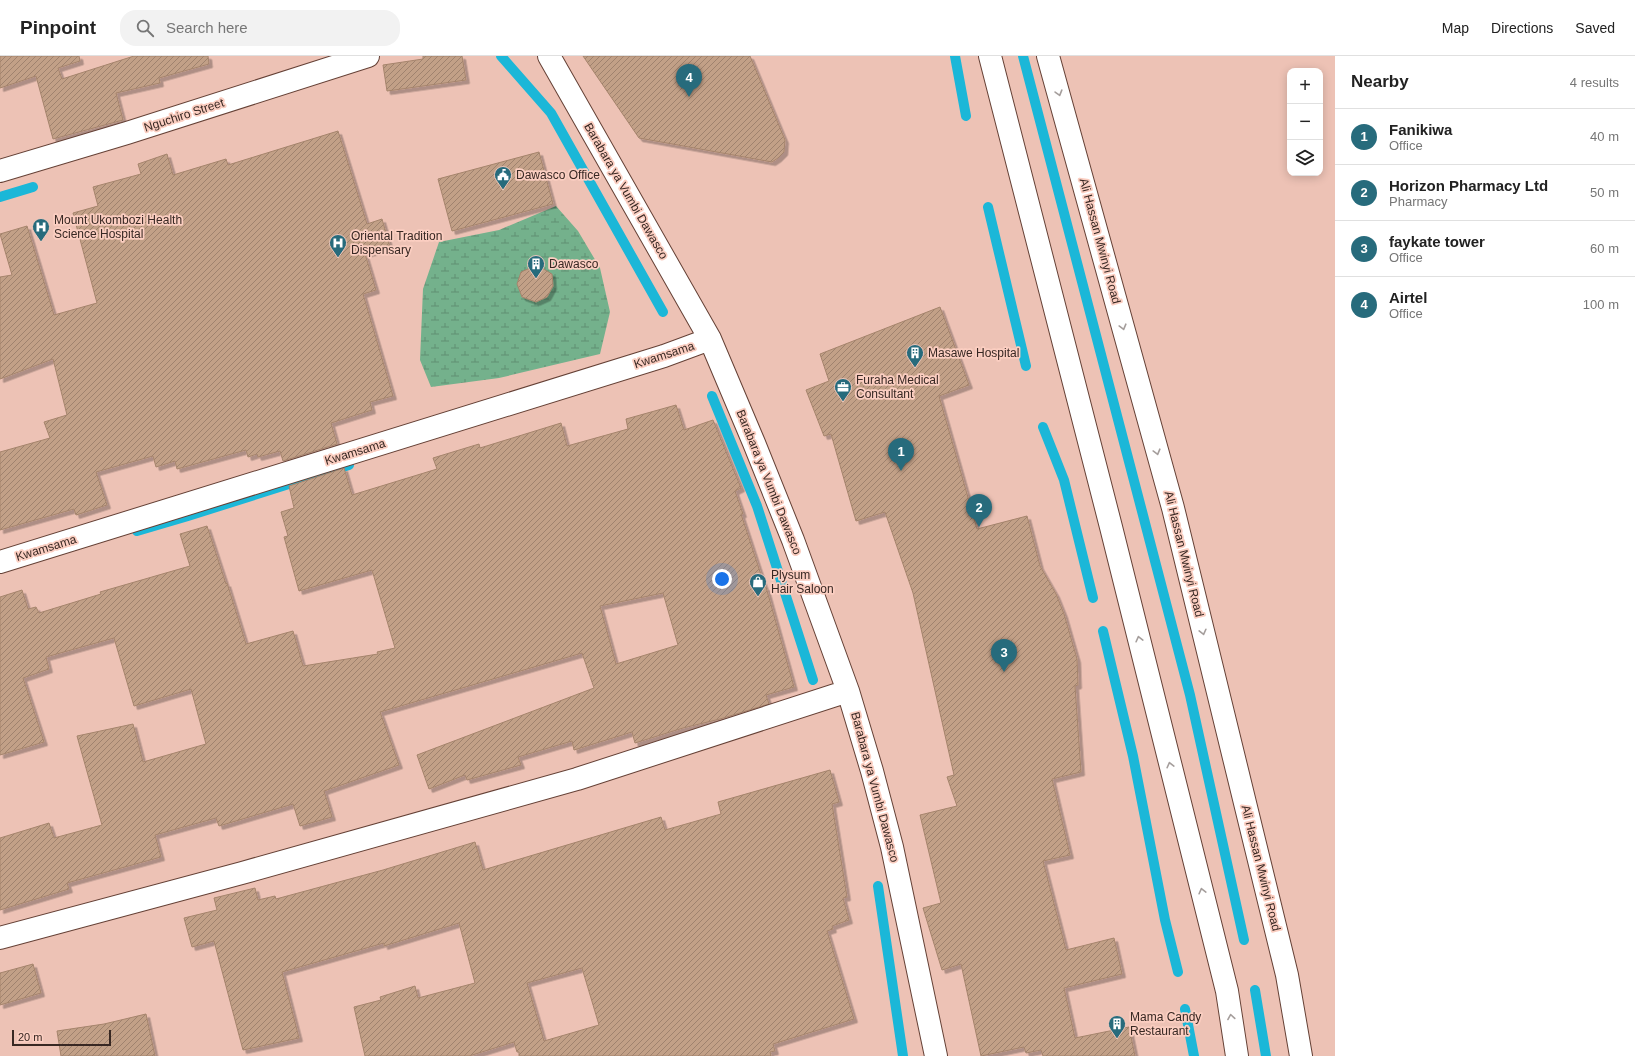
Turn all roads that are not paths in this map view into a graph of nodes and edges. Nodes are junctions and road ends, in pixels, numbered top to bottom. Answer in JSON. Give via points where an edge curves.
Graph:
{"nodes":[{"id":1,"x":368,"y":56,"type":"edge"},
{"id":2,"x":549,"y":56,"type":"edge"},
{"id":3,"x":990,"y":56,"type":"edge"},
{"id":4,"x":1048,"y":56,"type":"edge"},
{"id":5,"x":0,"y":171,"type":"edge"},
{"id":6,"x":710,"y":339,"type":"junction"},
{"id":7,"x":0,"y":562,"type":"edge"},
{"id":8,"x":848,"y":691,"type":"junction"},
{"id":9,"x":0,"y":938,"type":"edge"},
{"id":10,"x":936,"y":1056,"type":"edge"},
{"id":11,"x":1237,"y":1056,"type":"edge"},
{"id":12,"x":1301,"y":1056,"type":"edge"}],
"edges":[{"from":1,"to":5,"type":"main road","name":"Nguchiro Street"},
{"from":2,"to":6,"type":"main road","name":"Barabara ya Vumbi Dawasco"},
{"from":11,"to":3,"type":"main road","one_way":true,"via":[[1225,984]]},
{"from":4,"to":12,"type":"main road","name":"Ali Hassan Mwinyi Road","one_way":true,"via":[[1173,508],[1287,975]]},
{"from":6,"to":7,"type":"main road","name":"Kwamsama","via":[[664,356]]},
{"from":6,"to":8,"type":"main road","name":"Barabara ya Vumbi Dawasco","via":[[793,540]]},
{"from":8,"to":9,"type":"main road","via":[[569,781],[242,874]]},
{"from":8,"to":10,"type":"main road","name":"Barabara ya Vumbi Dawasco","via":[[892,847]]}]}
